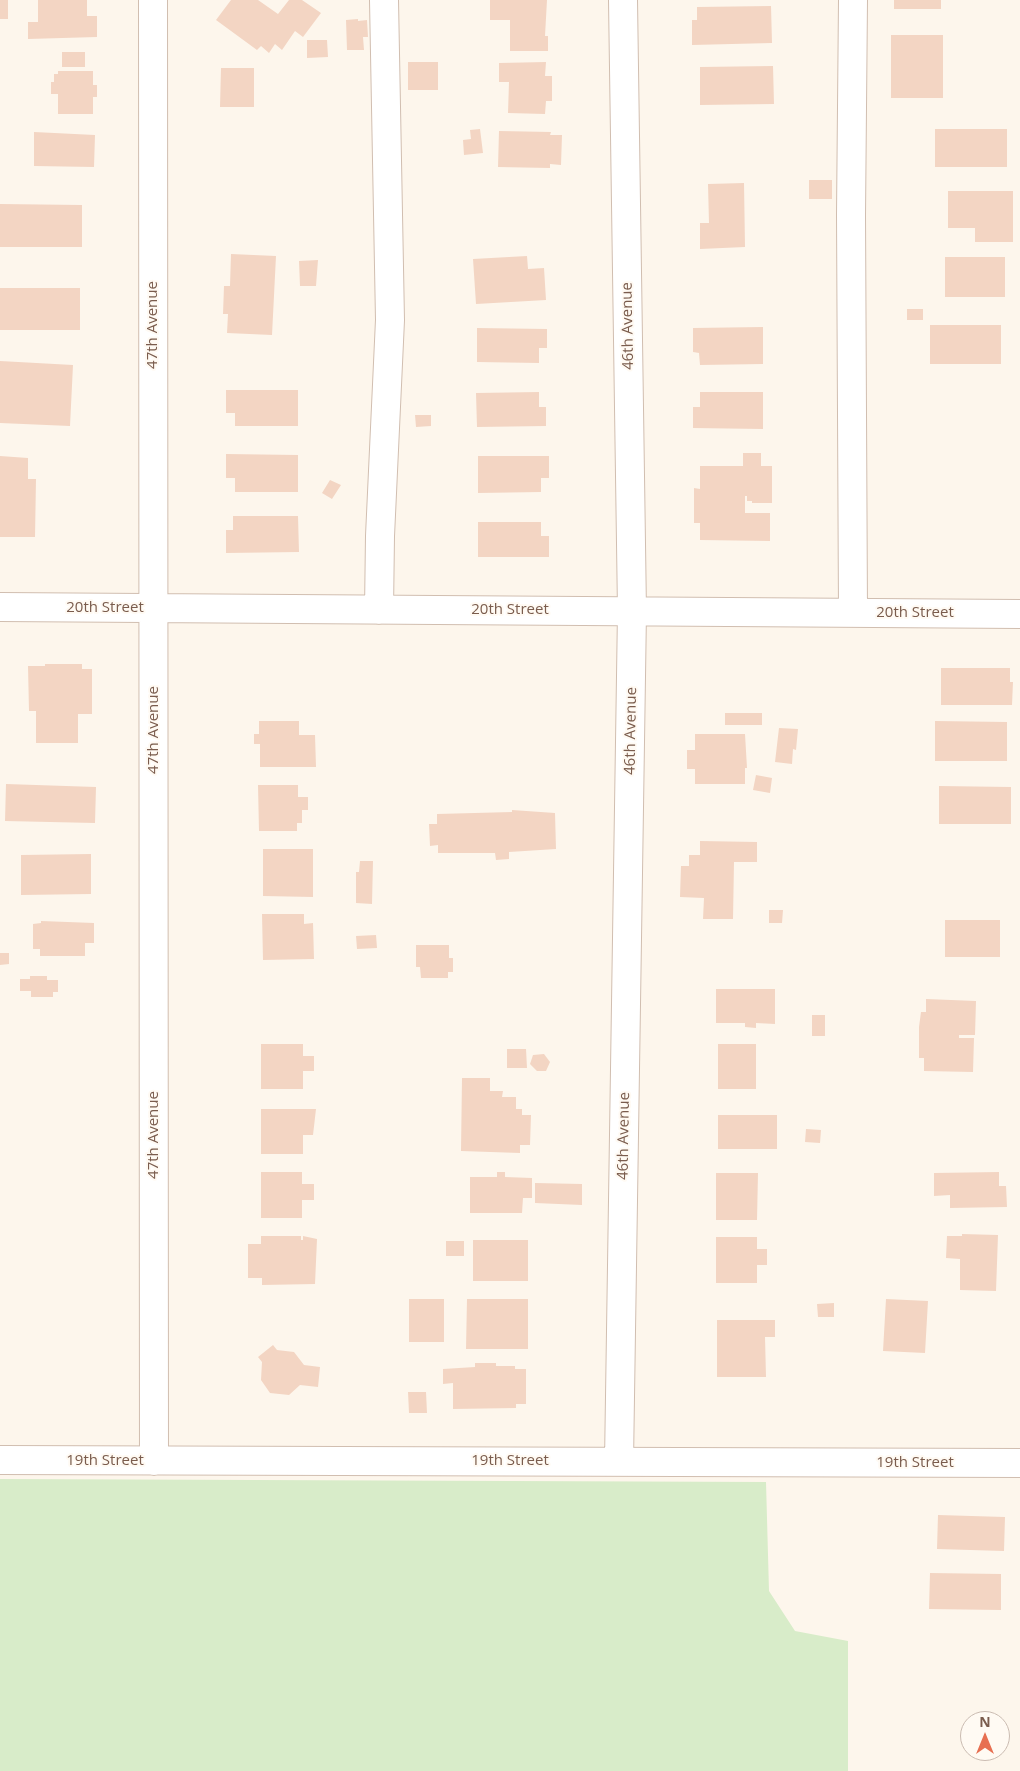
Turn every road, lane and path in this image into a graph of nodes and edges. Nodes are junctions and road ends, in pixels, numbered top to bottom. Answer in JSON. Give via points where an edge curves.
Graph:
{"nodes":[{"id":1,"x":153,"y":0,"type":"edge"},
{"id":2,"x":384,"y":0,"type":"edge"},
{"id":3,"x":623,"y":0,"type":"edge"},
{"id":4,"x":853,"y":0,"type":"edge"},
{"id":5,"x":0,"y":607,"type":"edge"},
{"id":6,"x":154,"y":608,"type":"junction"},
{"id":7,"x":379,"y":610,"type":"junction"},
{"id":8,"x":632,"y":611,"type":"junction"},
{"id":9,"x":853,"y":612,"type":"junction"},
{"id":10,"x":1020,"y":614,"type":"edge"},
{"id":11,"x":0,"y":1460,"type":"edge"},
{"id":12,"x":154,"y":1461,"type":"junction"},
{"id":13,"x":620,"y":1462,"type":"junction"},
{"id":14,"x":1020,"y":1463,"type":"edge"}],
"edges":[{"from":1,"to":6,"type":"street","name":"47th Avenue"},
{"from":2,"to":7,"type":"street","via":[[390,320]]},
{"from":3,"to":8,"type":"street","name":"46th Avenue"},
{"from":4,"to":9,"type":"street"},
{"from":5,"to":6,"type":"street","name":"20th Street"},
{"from":6,"to":7,"type":"street","name":"20th Street"},
{"from":6,"to":12,"type":"street","name":"47th Avenue"},
{"from":7,"to":8,"type":"street","name":"20th Street"},
{"from":8,"to":9,"type":"street","name":"20th Street"},
{"from":8,"to":13,"type":"street","name":"46th Avenue"},
{"from":9,"to":10,"type":"street","name":"20th Street"},
{"from":11,"to":12,"type":"street","name":"19th Street"},
{"from":12,"to":13,"type":"street","name":"19th Street"},
{"from":13,"to":14,"type":"street","name":"19th Street"}]}
